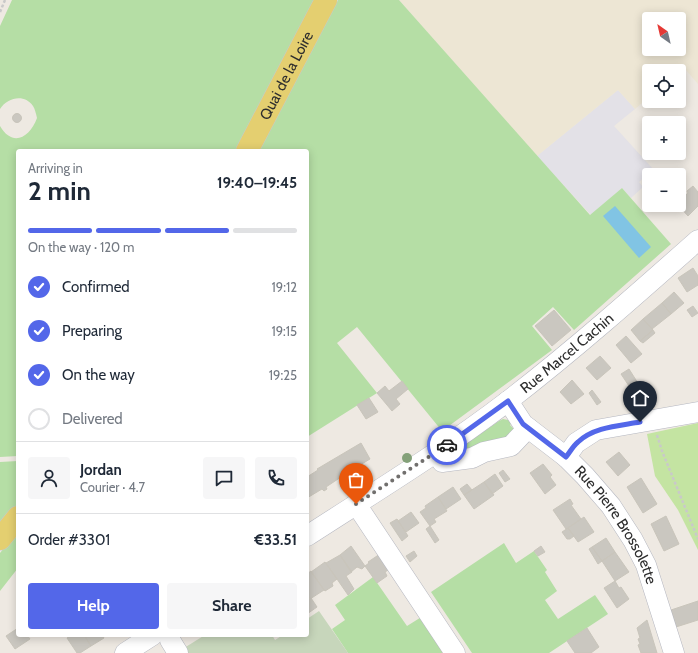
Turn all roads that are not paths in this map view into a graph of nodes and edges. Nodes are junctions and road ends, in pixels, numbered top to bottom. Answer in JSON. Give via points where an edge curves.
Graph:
{"nodes":[{"id":1,"x":326,"y":0,"type":"edge"},
{"id":2,"x":248,"y":149,"type":"edge"},
{"id":3,"x":698,"y":240,"type":"edge"},
{"id":4,"x":508,"y":401,"type":"junction"},
{"id":5,"x":698,"y":412,"type":"edge"},
{"id":6,"x":528,"y":428,"type":"junction"},
{"id":7,"x":566,"y":457,"type":"junction"},
{"id":8,"x":442,"y":462,"type":"dead end"},
{"id":9,"x":356,"y":504,"type":"junction"},
{"id":10,"x":16,"y":519,"type":"edge"},
{"id":11,"x":309,"y":535,"type":"edge"},
{"id":12,"x":0,"y":539,"type":"edge"},
{"id":13,"x":167,"y":643,"type":"edge"},
{"id":14,"x":125,"y":653,"type":"edge"},
{"id":15,"x":455,"y":653,"type":"edge"},
{"id":16,"x":674,"y":653,"type":"edge"}],
"edges":[{"from":1,"to":2,"type":"main road","name":"Quai de la Loire"},
{"from":3,"to":4,"type":"street","name":"Rue Marcel Cachin","via":[[570,352]]},
{"from":4,"to":6,"type":"street","name":"Rue Pierre Brossolette","via":[[520,421]]},
{"from":4,"to":9,"type":"street","name":"Rue Marcel Cachin","via":[[427,459]]},
{"from":5,"to":7,"type":"street","via":[[596,430],[576,443]]},
{"from":6,"to":7,"type":"street","name":"Rue Pierre Brossolette"},
{"from":6,"to":8,"type":"street","via":[[511,446],[484,452],[472,458]]},
{"from":7,"to":16,"type":"street","name":"Rue Pierre Brossolette","via":[[611,506],[633,540],[646,565]]},
{"from":9,"to":11,"type":"street","name":"Rue Marcel Cachin"},
{"from":9,"to":15,"type":"street"},
{"from":10,"to":12,"type":"main road"},
{"from":13,"to":14,"type":"street"}]}
